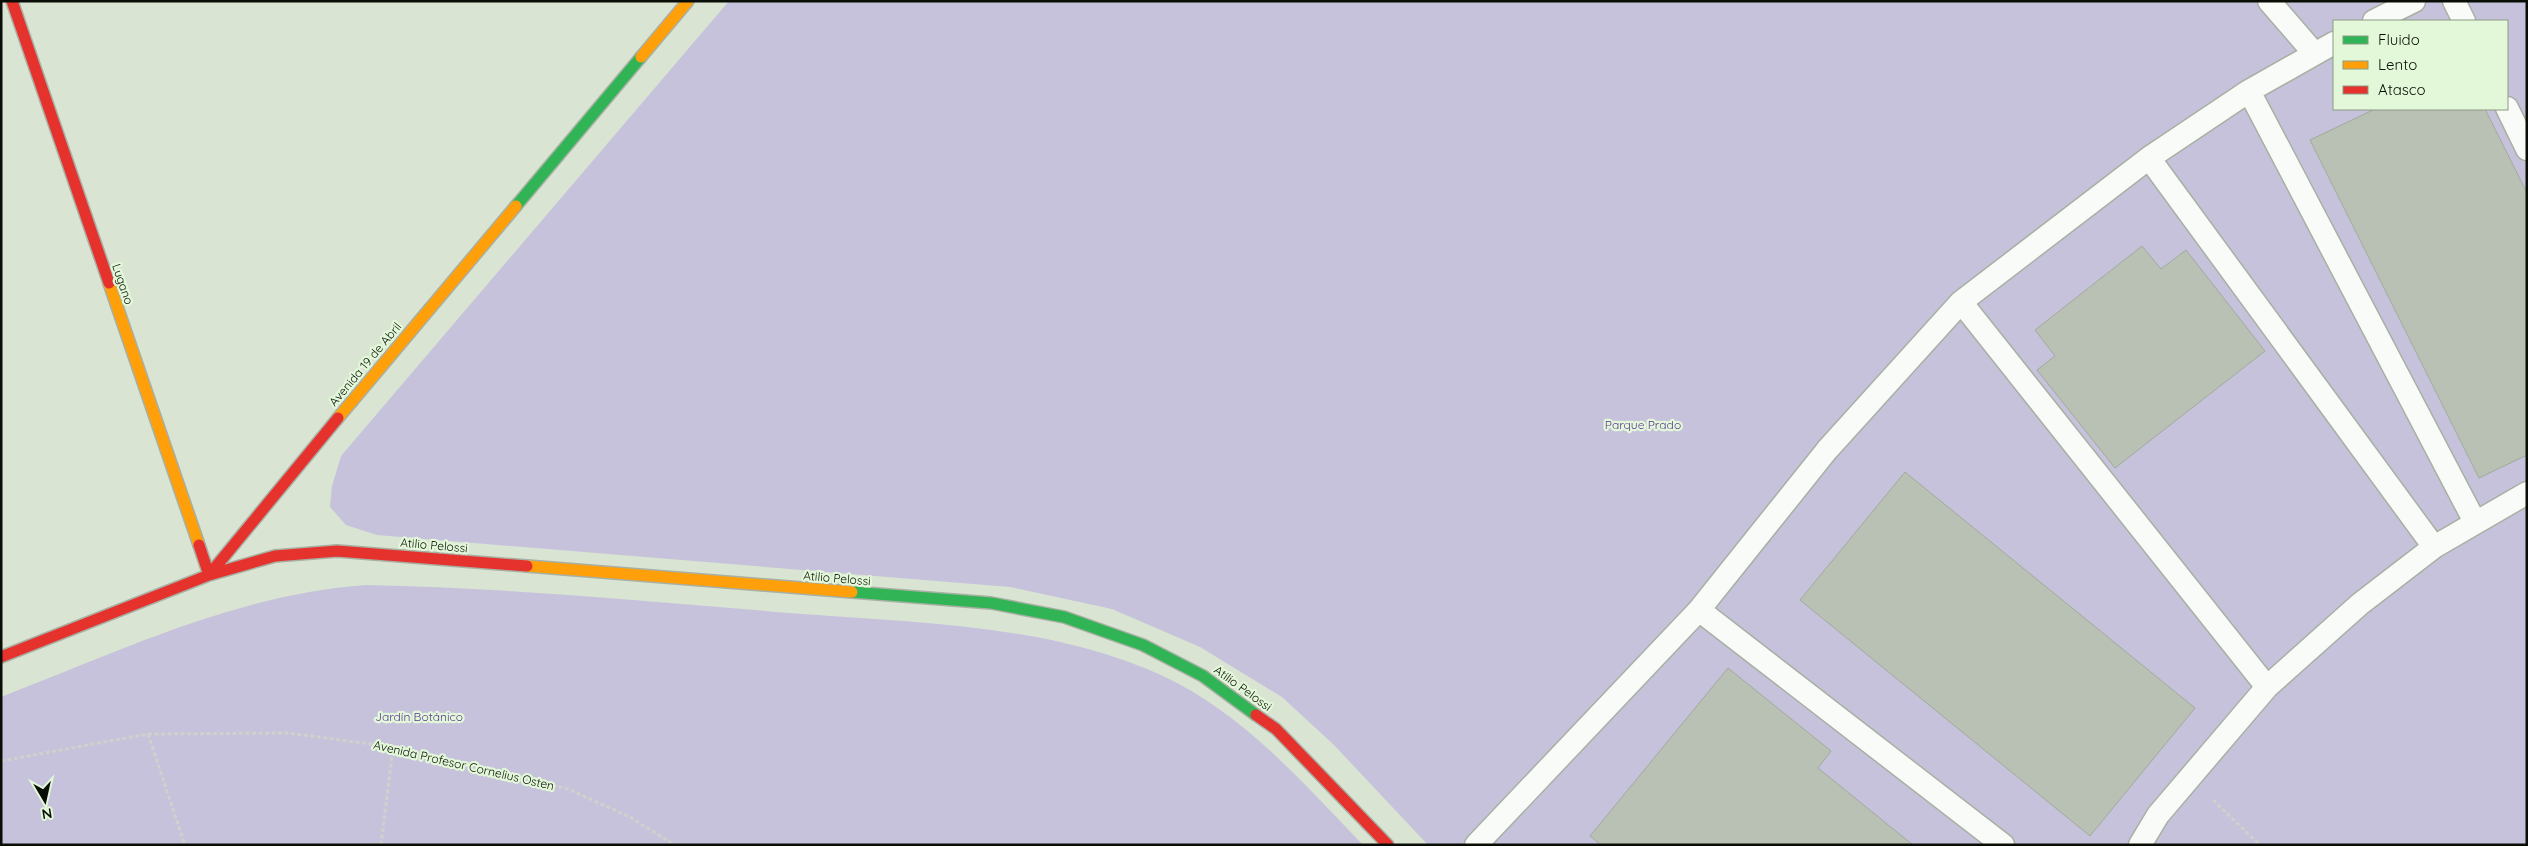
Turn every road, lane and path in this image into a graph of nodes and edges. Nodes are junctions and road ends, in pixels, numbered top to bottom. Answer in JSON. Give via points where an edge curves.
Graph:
{"nodes":[{"id":1,"x":12,"y":1,"type":"edge"},
{"id":2,"x":688,"y":1,"type":"edge"},
{"id":3,"x":2269,"y":1,"type":"edge"},
{"id":4,"x":2454,"y":1,"type":"edge"},
{"id":5,"x":2406,"y":3,"type":"edge"},
{"id":6,"x":2376,"y":20,"type":"edge"},
{"id":7,"x":2464,"y":20,"type":"edge"},
{"id":8,"x":2333,"y":44,"type":"edge"},
{"id":9,"x":2314,"y":54,"type":"junction"},
{"id":10,"x":2249,"y":91,"type":"junction"},
{"id":11,"x":2508,"y":110,"type":"edge"},
{"id":12,"x":2525,"y":141,"type":"edge"},
{"id":13,"x":2149,"y":158,"type":"junction"},
{"id":14,"x":1961,"y":302,"type":"junction"},
{"id":15,"x":2527,"y":493,"type":"edge"},
{"id":16,"x":2475,"y":522,"type":"junction"},
{"id":17,"x":2434,"y":547,"type":"junction"},
{"id":18,"x":209,"y":575,"type":"junction"},
{"id":19,"x":1699,"y":610,"type":"junction"},
{"id":20,"x":1,"y":657,"type":"edge"},
{"id":21,"x":2267,"y":687,"type":"junction"},
{"id":22,"x":148,"y":734,"type":"junction"},
{"id":23,"x":393,"y":747,"type":"junction"},
{"id":24,"x":1,"y":761,"type":"edge"},
{"id":25,"x":2190,"y":778,"type":"junction"},
{"id":26,"x":185,"y":845,"type":"edge"},
{"id":27,"x":381,"y":845,"type":"edge"},
{"id":28,"x":675,"y":845,"type":"edge"},
{"id":29,"x":1388,"y":845,"type":"edge"},
{"id":30,"x":1476,"y":845,"type":"edge"},
{"id":31,"x":2002,"y":845,"type":"edge"},
{"id":32,"x":2140,"y":845,"type":"edge"},
{"id":33,"x":2260,"y":845,"type":"edge"}],
"edges":[{"from":1,"to":18,"type":"street","name":"Lugano"},
{"from":2,"to":18,"type":"street","name":"Avenida 19 de Abril"},
{"from":3,"to":9,"type":"lane"},
{"from":4,"to":7,"type":"lane"},
{"from":5,"to":6,"type":"lane"},
{"from":8,"to":9,"type":"lane"},
{"from":9,"to":10,"type":"lane"},
{"from":10,"to":13,"type":"lane"},
{"from":10,"to":16,"type":"lane"},
{"from":11,"to":12,"type":"lane"},
{"from":13,"to":14,"type":"lane"},
{"from":13,"to":17,"type":"lane"},
{"from":14,"to":19,"type":"lane","via":[[1827,450]]},
{"from":14,"to":21,"type":"lane"},
{"from":15,"to":16,"type":"lane"},
{"from":16,"to":17,"type":"lane"},
{"from":17,"to":21,"type":"lane","via":[[2360,604]]},
{"from":18,"to":20,"type":"street","name":"Avenida 19 de Abril"},
{"from":18,"to":29,"type":"street","name":"Atilio Pelossi","via":[[275,556],[337,551],[991,603],[1064,618],[1143,645],[1203,676],[1276,729]]},
{"from":19,"to":30,"type":"lane"},
{"from":19,"to":31,"type":"lane"},
{"from":21,"to":25,"type":"lane"},
{"from":22,"to":23,"type":"path","name":"Avenida Profesor Cornelius Osten","via":[[288,733]]},
{"from":22,"to":24,"type":"path","name":"Avenida Profesor Cornelius Osten"},
{"from":22,"to":26,"type":"path"},
{"from":23,"to":27,"type":"path"},
{"from":23,"to":28,"type":"path","name":"Avenida Profesor Cornelius Osten","via":[[568,789],[628,816]]},
{"from":25,"to":32,"type":"lane","via":[[2158,815]]},
{"from":25,"to":33,"type":"path"}]}
